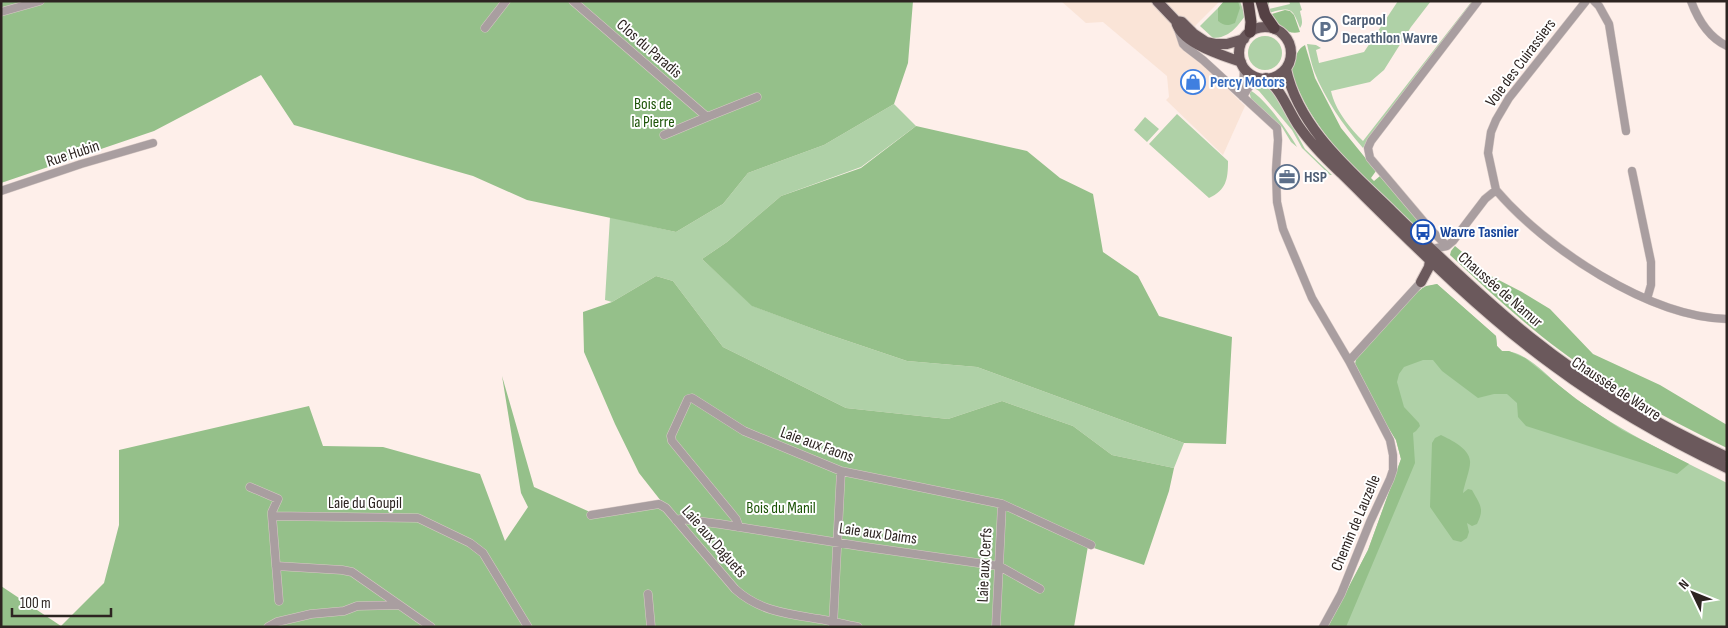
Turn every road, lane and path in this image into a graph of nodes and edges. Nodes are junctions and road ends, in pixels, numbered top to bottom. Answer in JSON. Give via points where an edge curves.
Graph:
{"nodes":[{"id":1,"x":40,"y":1,"type":"edge"},
{"id":2,"x":506,"y":1,"type":"edge"},
{"id":3,"x":573,"y":1,"type":"edge"},
{"id":4,"x":1156,"y":1,"type":"edge"},
{"id":5,"x":1248,"y":1,"type":"edge"},
{"id":6,"x":1261,"y":1,"type":"edge"},
{"id":7,"x":1478,"y":1,"type":"edge"},
{"id":8,"x":1586,"y":1,"type":"edge"},
{"id":9,"x":1594,"y":1,"type":"edge"},
{"id":10,"x":1691,"y":1,"type":"edge"},
{"id":11,"x":1,"y":12,"type":"edge"},
{"id":12,"x":1177,"y":24,"type":"junction"},
{"id":13,"x":485,"y":28,"type":"dead end"},
{"id":14,"x":1274,"y":28,"type":"junction"},
{"id":15,"x":1247,"y":35,"type":"junction"},
{"id":16,"x":1727,"y":46,"type":"edge"},
{"id":17,"x":1243,"y":65,"type":"junction"},
{"id":18,"x":1286,"y":68,"type":"junction"},
{"id":19,"x":1263,"y":78,"type":"junction"},
{"id":20,"x":757,"y":97,"type":"dead end"},
{"id":21,"x":1243,"y":97,"type":"junction"},
{"id":22,"x":707,"y":117,"type":"junction"},
{"id":23,"x":1626,"y":131,"type":"dead end"},
{"id":24,"x":664,"y":134,"type":"dead end"},
{"id":25,"x":152,"y":143,"type":"dead end"},
{"id":26,"x":1632,"y":171,"type":"dead end"},
{"id":27,"x":1496,"y":190,"type":"junction"},
{"id":28,"x":1,"y":192,"type":"edge"},
{"id":29,"x":1447,"y":246,"type":"junction"},
{"id":30,"x":1431,"y":254,"type":"junction"},
{"id":31,"x":1445,"y":267,"type":"junction"},
{"id":32,"x":1421,"y":282,"type":"junction"},
{"id":33,"x":1647,"y":300,"type":"junction"},
{"id":34,"x":1727,"y":319,"type":"edge"},
{"id":35,"x":1498,"y":321,"type":"joint"},
{"id":36,"x":1349,"y":361,"type":"junction"},
{"id":37,"x":1727,"y":457,"type":"edge"},
{"id":38,"x":1727,"y":468,"type":"edge"},
{"id":39,"x":841,"y":471,"type":"junction"},
{"id":40,"x":250,"y":487,"type":"dead end"},
{"id":41,"x":1002,"y":504,"type":"junction"},
{"id":42,"x":591,"y":515,"type":"dead end"},
{"id":43,"x":272,"y":516,"type":"junction"},
{"id":44,"x":676,"y":520,"type":"junction"},
{"id":45,"x":738,"y":527,"type":"junction"},
{"id":46,"x":838,"y":543,"type":"junction"},
{"id":47,"x":1091,"y":545,"type":"dead end"},
{"id":48,"x":276,"y":566,"type":"junction"},
{"id":49,"x":999,"y":566,"type":"junction"},
{"id":50,"x":1040,"y":589,"type":"dead end"},
{"id":51,"x":648,"y":594,"type":"dead end"},
{"id":52,"x":279,"y":601,"type":"dead end"},
{"id":53,"x":399,"y":605,"type":"junction"},
{"id":54,"x":833,"y":625,"type":"edge"},
{"id":55,"x":268,"y":627,"type":"edge"},
{"id":56,"x":431,"y":627,"type":"edge"},
{"id":57,"x":528,"y":627,"type":"edge"},
{"id":58,"x":651,"y":627,"type":"edge"},
{"id":59,"x":858,"y":627,"type":"edge"},
{"id":60,"x":996,"y":627,"type":"edge"},
{"id":61,"x":1323,"y":627,"type":"edge"}],
"edges":[{"from":1,"to":11,"type":"street"},
{"from":2,"to":13,"type":"street"},
{"from":3,"to":22,"type":"street","name":"Clos du Paradis"},
{"from":4,"to":12,"type":"main road","name":"Chaussée de Namur"},
{"from":5,"to":15,"type":"highway","via":[[1251,22]]},
{"from":6,"to":14,"type":"highway"},
{"from":7,"to":29,"type":"street","via":[[1402,98],[1368,148],[1370,158]]},
{"from":8,"to":27,"type":"street","name":"Voie des Cuirassiers","via":[[1509,98],[1496,120],[1488,153]]},
{"from":9,"to":23,"type":"street","via":[[1609,24]]},
{"from":10,"to":16,"type":"street","via":[[1704,28]]},
{"from":12,"to":15,"type":"main road","name":"Chaussée de Namur","via":[[1182,22],[1201,38],[1215,44],[1227,44]]},
{"from":12,"to":17,"type":"main road","name":"Chaussée de Namur","via":[[1199,45]]},
{"from":12,"to":21,"type":"street","name":"Chemin de Lauzelle","via":[[1183,44]]},
{"from":14,"to":15,"type":"main road","name":"Chaussée de Namur","via":[[1264,27]]},
{"from":14,"to":18,"type":"main road","name":"Chaussée de Namur","via":[[1284,34],[1290,44],[1290,60]]},
{"from":15,"to":17,"type":"main road","via":[[1240,47]]},
{"from":17,"to":19,"type":"main road","name":"Chaussée de Namur","via":[[1249,72]]},
{"from":17,"to":21,"type":"street"},
{"from":18,"to":19,"type":"main road","via":[[1279,74]]},
{"from":18,"to":30,"type":"main road","name":"Chaussée de Namur","via":[[1300,106],[1318,134]]},
{"from":19,"to":21,"type":"street","via":[[1254,81]]},
{"from":19,"to":30,"type":"main road","name":"Chaussée de Namur","via":[[1278,89],[1297,124],[1314,146]]},
{"from":20,"to":22,"type":"street"},
{"from":21,"to":36,"type":"street","name":"Chemin de Lauzelle","via":[[1277,128],[1277,202],[1283,229],[1312,298]]},
{"from":22,"to":24,"type":"street"},
{"from":25,"to":28,"type":"street","name":"Rue Hubin"},
{"from":26,"to":33,"type":"street","via":[[1651,262]]},
{"from":27,"to":29,"type":"street"},
{"from":27,"to":33,"type":"street","via":[[1521,217],[1557,247]]},
{"from":29,"to":30,"type":"street"},
{"from":29,"to":31,"type":"street"},
{"from":30,"to":31,"type":"main road","name":"Chaussée de Namur"},
{"from":30,"to":32,"type":"main road"},
{"from":31,"to":32,"type":"main road"},
{"from":31,"to":35,"type":"main road","name":"Chaussée de Namur"},
{"from":31,"to":37,"type":"main road","name":"Chaussée de Namur","via":[[1531,338],[1594,383],[1664,425]]},
{"from":32,"to":36,"type":"street"},
{"from":33,"to":34,"type":"street","via":[[1698,316]]},
{"from":35,"to":38,"type":"main road","name":"Chaussée de Wavre","via":[[1552,365],[1603,400]]},
{"from":36,"to":61,"type":"street","name":"Chemin de Lauzelle","via":[[1390,440],[1393,470],[1341,594]]},
{"from":39,"to":41,"type":"street","name":"Laie aux Faons"},
{"from":39,"to":45,"type":"street","name":"Laie aux Faons","via":[[744,431],[692,398],[688,399],[671,436],[672,441],[736,519]]},
{"from":39,"to":46,"type":"street"},
{"from":40,"to":43,"type":"street","via":[[278,499]]},
{"from":41,"to":47,"type":"street","name":"Laie aux Faons"},
{"from":41,"to":49,"type":"street","name":"Laie aux Cerfs"},
{"from":42,"to":44,"type":"street","name":"Laie aux Daguets","via":[[659,504]]},
{"from":43,"to":48,"type":"street"},
{"from":43,"to":57,"type":"street","name":"Laie du Goupil","via":[[418,518],[470,543],[483,553]]},
{"from":44,"to":45,"type":"street","name":"Laie aux Daims"},
{"from":44,"to":54,"type":"street","name":"Laie aux Daguets","via":[[735,589],[755,603],[777,612]]},
{"from":45,"to":46,"type":"street","name":"Laie aux Daims"},
{"from":46,"to":49,"type":"street","name":"Laie aux Daims"},
{"from":46,"to":54,"type":"street"},
{"from":48,"to":52,"type":"street"},
{"from":48,"to":53,"type":"street","via":[[352,572]]},
{"from":49,"to":50,"type":"street","name":"Laie aux Daims"},
{"from":49,"to":60,"type":"street","name":"Laie aux Cerfs"},
{"from":51,"to":58,"type":"street"},
{"from":53,"to":55,"type":"street","via":[[357,606],[344,611],[296,617]]},
{"from":53,"to":56,"type":"street"},
{"from":54,"to":59,"type":"street","name":"Laie aux Daguets"}]}
